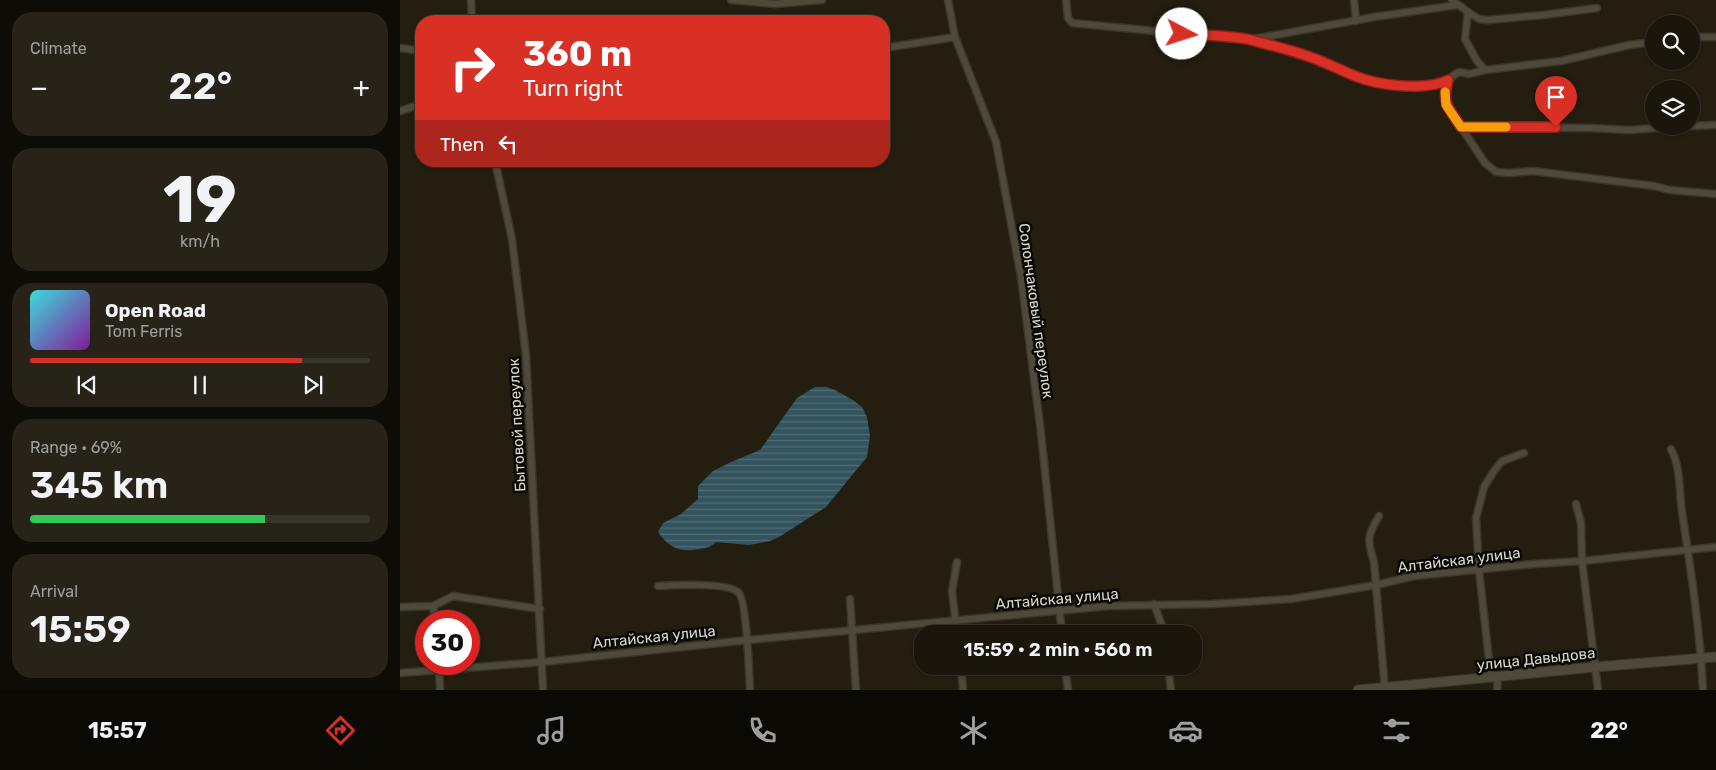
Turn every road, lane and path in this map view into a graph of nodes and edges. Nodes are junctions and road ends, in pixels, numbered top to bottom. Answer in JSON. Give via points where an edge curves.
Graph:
{"nodes":[{"id":1,"x":471,"y":0,"type":"edge"},
{"id":2,"x":731,"y":0,"type":"edge"},
{"id":3,"x":822,"y":0,"type":"edge"},
{"id":4,"x":948,"y":0,"type":"edge"},
{"id":5,"x":1066,"y":0,"type":"edge"},
{"id":6,"x":1354,"y":0,"type":"edge"},
{"id":7,"x":1452,"y":0,"type":"edge"},
{"id":8,"x":1457,"y":5,"type":"junction"},
{"id":9,"x":1597,"y":8,"type":"dead end"},
{"id":10,"x":1468,"y":12,"type":"junction"},
{"id":11,"x":472,"y":15,"type":"edge"},
{"id":12,"x":1356,"y":21,"type":"junction"},
{"id":13,"x":955,"y":37,"type":"junction"},
{"id":14,"x":1700,"y":37,"type":"edge"},
{"id":15,"x":1716,"y":37,"type":"edge"},
{"id":16,"x":1248,"y":40,"type":"junction"},
{"id":17,"x":1645,"y":43,"type":"edge"},
{"id":18,"x":890,"y":47,"type":"edge"},
{"id":19,"x":400,"y":48,"type":"edge"},
{"id":20,"x":415,"y":50,"type":"edge"},
{"id":21,"x":1486,"y":70,"type":"junction"},
{"id":22,"x":1448,"y":80,"type":"junction"},
{"id":23,"x":415,"y":106,"type":"edge"},
{"id":24,"x":400,"y":111,"type":"edge"},
{"id":25,"x":1716,"y":125,"type":"edge"},
{"id":26,"x":1700,"y":126,"type":"edge"},
{"id":27,"x":1461,"y":127,"type":"junction"},
{"id":28,"x":1645,"y":129,"type":"edge"},
{"id":29,"x":496,"y":167,"type":"edge"},
{"id":30,"x":1716,"y":194,"type":"edge"},
{"id":31,"x":1671,"y":449,"type":"dead end"},
{"id":32,"x":1524,"y":453,"type":"dead end"},
{"id":33,"x":1576,"y":504,"type":"dead end"},
{"id":34,"x":1379,"y":516,"type":"dead end"},
{"id":35,"x":1716,"y":547,"type":"edge"},
{"id":36,"x":1688,"y":550,"type":"junction"},
{"id":37,"x":957,"y":562,"type":"dead end"},
{"id":38,"x":1582,"y":562,"type":"junction"},
{"id":39,"x":1479,"y":570,"type":"junction"},
{"id":40,"x":1376,"y":585,"type":"junction"},
{"id":41,"x":658,"y":586,"type":"dead end"},
{"id":42,"x":850,"y":599,"type":"dead end"},
{"id":43,"x":1154,"y":604,"type":"junction"},
{"id":44,"x":433,"y":606,"type":"junction"},
{"id":45,"x":400,"y":607,"type":"edge"},
{"id":46,"x":540,"y":609,"type":"junction"},
{"id":47,"x":434,"y":610,"type":"edge"},
{"id":48,"x":1060,"y":611,"type":"junction"},
{"id":49,"x":954,"y":620,"type":"junction"},
{"id":50,"x":955,"y":625,"type":"edge"},
{"id":51,"x":1061,"y":625,"type":"edge"},
{"id":52,"x":1161,"y":625,"type":"edge"},
{"id":53,"x":852,"y":631,"type":"junction"},
{"id":54,"x":748,"y":640,"type":"junction"},
{"id":55,"x":1716,"y":657,"type":"edge"},
{"id":56,"x":1701,"y":658,"type":"junction"},
{"id":57,"x":542,"y":662,"type":"junction"},
{"id":58,"x":480,"y":665,"type":"edge"},
{"id":59,"x":1595,"y":667,"type":"junction"},
{"id":60,"x":415,"y":671,"type":"edge"},
{"id":61,"x":400,"y":673,"type":"edge"},
{"id":62,"x":439,"y":675,"type":"edge"},
{"id":63,"x":962,"y":675,"type":"edge"},
{"id":64,"x":1066,"y":675,"type":"edge"},
{"id":65,"x":1169,"y":675,"type":"edge"},
{"id":66,"x":1494,"y":677,"type":"junction"},
{"id":67,"x":1385,"y":689,"type":"edge"},
{"id":68,"x":440,"y":690,"type":"edge"},
{"id":69,"x":543,"y":690,"type":"edge"},
{"id":70,"x":750,"y":690,"type":"edge"},
{"id":71,"x":856,"y":690,"type":"edge"},
{"id":72,"x":963,"y":690,"type":"edge"},
{"id":73,"x":1068,"y":690,"type":"edge"},
{"id":74,"x":1171,"y":690,"type":"edge"},
{"id":75,"x":1358,"y":690,"type":"edge"},
{"id":76,"x":1497,"y":690,"type":"edge"},
{"id":77,"x":1598,"y":690,"type":"edge"},
{"id":78,"x":1703,"y":690,"type":"edge"}],
"edges":[{"from":1,"to":11,"type":"street"},
{"from":2,"to":3,"type":"street","via":[[775,4]]},
{"from":4,"to":13,"type":"street","name":"Солончаковый переулок"},
{"from":5,"to":16,"type":"street","via":[[1068,18],[1072,23]]},
{"from":6,"to":12,"type":"street"},
{"from":7,"to":8,"type":"street"},
{"from":8,"to":10,"type":"street"},
{"from":8,"to":12,"type":"street"},
{"from":9,"to":10,"type":"street","via":[[1488,20]]},
{"from":10,"to":21,"type":"street","via":[[1465,39]]},
{"from":12,"to":16,"type":"street"},
{"from":13,"to":18,"type":"street"},
{"from":13,"to":48,"type":"street","name":"Солончаковый переулок","via":[[996,142],[1017,258],[1041,433]]},
{"from":14,"to":15,"type":"street"},
{"from":16,"to":22,"type":"street","via":[[1308,56],[1356,77],[1377,82],[1417,87]]},
{"from":17,"to":21,"type":"street","via":[[1561,61]]},
{"from":19,"to":20,"type":"street"},
{"from":21,"to":22,"type":"street","via":[[1469,74],[1459,72]]},
{"from":22,"to":27,"type":"street","via":[[1444,95],[1446,105]]},
{"from":23,"to":24,"type":"street"},
{"from":25,"to":26,"type":"street"},
{"from":27,"to":28,"type":"street"},
{"from":27,"to":30,"type":"street","via":[[1485,163],[1496,172],[1533,171]]},
{"from":29,"to":46,"type":"street","name":"Бытовой переулок","via":[[512,238],[526,355]]},
{"from":31,"to":36,"type":"street","via":[[1678,468]]},
{"from":32,"to":39,"type":"street","via":[[1502,461],[1484,487],[1476,518]]},
{"from":33,"to":38,"type":"street","via":[[1581,523]]},
{"from":34,"to":40,"type":"street","via":[[1368,538]]},
{"from":35,"to":36,"type":"street","name":"Алтайская улица"},
{"from":36,"to":38,"type":"street","name":"Алтайская улица"},
{"from":36,"to":56,"type":"street"},
{"from":37,"to":49,"type":"street","via":[[952,591]]},
{"from":38,"to":39,"type":"street","name":"Алтайская улица"},
{"from":38,"to":59,"type":"street"},
{"from":39,"to":40,"type":"street","name":"Алтайская улица","via":[[1414,576]]},
{"from":39,"to":66,"type":"street"},
{"from":40,"to":43,"type":"street","name":"Алтайская улица","via":[[1291,599]]},
{"from":40,"to":67,"type":"street"},
{"from":41,"to":54,"type":"street","via":[[732,588],[740,593],[743,601]]},
{"from":42,"to":53,"type":"street"},
{"from":43,"to":48,"type":"street","name":"Алтайская улица"},
{"from":43,"to":52,"type":"street"},
{"from":44,"to":45,"type":"street"},
{"from":44,"to":46,"type":"street","via":[[453,596]]},
{"from":44,"to":47,"type":"street"},
{"from":46,"to":57,"type":"street","name":"Бытовой переулок"},
{"from":48,"to":49,"type":"street","name":"Алтайская улица"},
{"from":48,"to":51,"type":"street","name":"Солончаковый переулок"},
{"from":49,"to":50,"type":"street"},
{"from":49,"to":53,"type":"street","name":"Алтайская улица"},
{"from":53,"to":54,"type":"street","name":"Алтайская улица"},
{"from":53,"to":71,"type":"street"},
{"from":54,"to":57,"type":"street","name":"Алтайская улица"},
{"from":54,"to":70,"type":"street"},
{"from":55,"to":56,"type":"main road","name":"улица Давыдова"},
{"from":56,"to":59,"type":"main road","name":"улица Давыдова"},
{"from":56,"to":78,"type":"street"},
{"from":57,"to":58,"type":"street","name":"Алтайская улица"},
{"from":57,"to":69,"type":"street","name":"Бытовой переулок"},
{"from":59,"to":66,"type":"main road","name":"улица Давыдова"},
{"from":59,"to":77,"type":"street"},
{"from":60,"to":61,"type":"street","name":"Алтайская улица"},
{"from":62,"to":68,"type":"street"},
{"from":63,"to":72,"type":"street"},
{"from":64,"to":73,"type":"street"},
{"from":65,"to":74,"type":"street"},
{"from":66,"to":67,"type":"main road","name":"улица Давыдова"},
{"from":66,"to":76,"type":"street"},
{"from":67,"to":75,"type":"main road","name":"улица Давыдова"}]}
